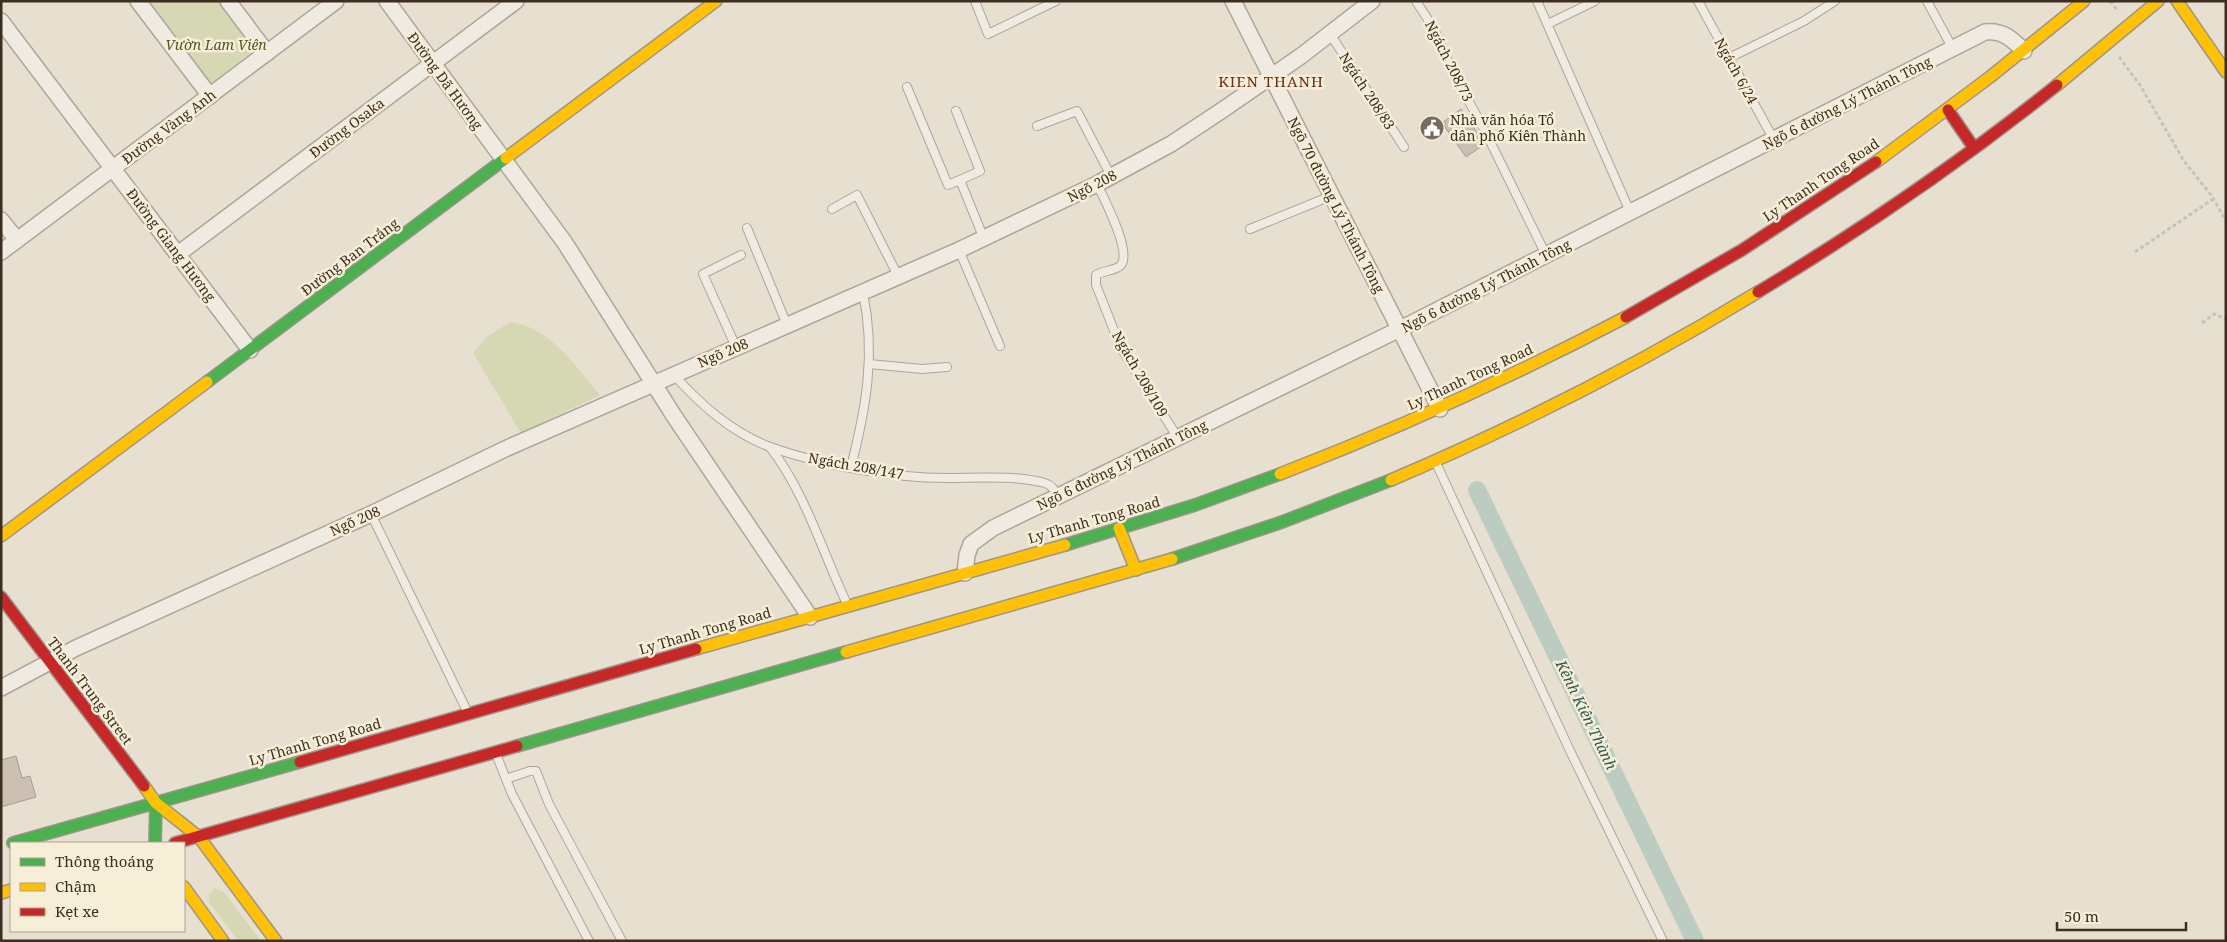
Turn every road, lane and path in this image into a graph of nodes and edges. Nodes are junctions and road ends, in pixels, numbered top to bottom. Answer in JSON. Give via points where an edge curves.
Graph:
{"nodes":[{"id":1,"x":138,"y":1,"type":"edge"},
{"id":2,"x":228,"y":1,"type":"edge"},
{"id":3,"x":336,"y":1,"type":"edge"},
{"id":4,"x":387,"y":1,"type":"edge"},
{"id":5,"x":516,"y":1,"type":"edge"},
{"id":6,"x":716,"y":1,"type":"edge"},
{"id":7,"x":975,"y":1,"type":"edge"},
{"id":8,"x":1056,"y":1,"type":"edge"},
{"id":9,"x":1233,"y":1,"type":"edge"},
{"id":10,"x":1372,"y":1,"type":"edge"},
{"id":11,"x":1416,"y":1,"type":"edge"},
{"id":12,"x":1538,"y":1,"type":"edge"},
{"id":13,"x":1595,"y":1,"type":"edge"},
{"id":14,"x":1698,"y":1,"type":"edge"},
{"id":15,"x":1835,"y":1,"type":"edge"},
{"id":16,"x":1927,"y":1,"type":"edge"},
{"id":17,"x":2084,"y":1,"type":"edge"},
{"id":18,"x":2110,"y":1,"type":"edge"},
{"id":19,"x":2158,"y":1,"type":"edge"},
{"id":20,"x":2177,"y":1,"type":"edge"},
{"id":21,"x":2119,"y":13,"type":"dead end"},
{"id":22,"x":1,"y":21,"type":"edge"},
{"id":23,"x":1548,"y":24,"type":"junction"},
{"id":24,"x":1330,"y":34,"type":"junction"},
{"id":25,"x":2108,"y":42,"type":"junction"},
{"id":26,"x":1953,"y":48,"type":"junction"},
{"id":27,"x":2024,"y":51,"type":"junction"},
{"id":28,"x":267,"y":53,"type":"junction"},
{"id":29,"x":1729,"y":58,"type":"junction"},
{"id":30,"x":433,"y":63,"type":"junction"},
{"id":31,"x":2226,"y":72,"type":"edge"},
{"id":32,"x":1270,"y":77,"type":"junction"},
{"id":33,"x":907,"y":87,"type":"dead end"},
{"id":34,"x":210,"y":96,"type":"junction"},
{"id":35,"x":1948,"y":110,"type":"junction"},
{"id":36,"x":956,"y":111,"type":"dead end"},
{"id":37,"x":1037,"y":126,"type":"dead end"},
{"id":38,"x":1774,"y":140,"type":"junction"},
{"id":39,"x":1404,"y":147,"type":"dead end"},
{"id":40,"x":1974,"y":148,"type":"junction"},
{"id":41,"x":504,"y":160,"type":"junction"},
{"id":42,"x":113,"y":168,"type":"junction"},
{"id":43,"x":1111,"y":176,"type":"junction"},
{"id":44,"x":960,"y":180,"type":"junction"},
{"id":45,"x":1097,"y":184,"type":"junction"},
{"id":46,"x":1331,"y":196,"type":"junction"},
{"id":47,"x":2213,"y":199,"type":"junction"},
{"id":48,"x":832,"y":209,"type":"dead end"},
{"id":49,"x":1631,"y":214,"type":"junction"},
{"id":50,"x":1,"y":220,"type":"edge"},
{"id":51,"x":2226,"y":220,"type":"edge"},
{"id":52,"x":747,"y":228,"type":"dead end"},
{"id":53,"x":1250,"y":229,"type":"dead end"},
{"id":54,"x":984,"y":239,"type":"junction"},
{"id":55,"x":17,"y":240,"type":"junction"},
{"id":56,"x":960,"y":250,"type":"junction"},
{"id":57,"x":1,"y":252,"type":"edge"},
{"id":58,"x":2136,"y":252,"type":"dead end"},
{"id":59,"x":178,"y":254,"type":"junction"},
{"id":60,"x":741,"y":255,"type":"dead end"},
{"id":61,"x":1546,"y":256,"type":"junction"},
{"id":62,"x":898,"y":276,"type":"junction"},
{"id":63,"x":863,"y":293,"type":"junction"},
{"id":64,"x":2226,"y":319,"type":"edge"},
{"id":65,"x":2202,"y":323,"type":"dead end"},
{"id":66,"x":787,"y":325,"type":"junction"},
{"id":67,"x":1399,"y":330,"type":"junction"},
{"id":68,"x":1000,"y":346,"type":"dead end"},
{"id":69,"x":736,"y":347,"type":"junction"},
{"id":70,"x":250,"y":350,"type":"junction"},
{"id":71,"x":870,"y":364,"type":"junction"},
{"id":72,"x":947,"y":367,"type":"dead end"},
{"id":73,"x":674,"y":374,"type":"junction"},
{"id":74,"x":653,"y":384,"type":"junction"},
{"id":75,"x":1440,"y":409,"type":"junction"},
{"id":76,"x":1178,"y":438,"type":"junction"},
{"id":77,"x":770,"y":447,"type":"junction"},
{"id":78,"x":1436,"y":461,"type":"junction"},
{"id":79,"x":851,"y":467,"type":"junction"},
{"id":80,"x":1058,"y":496,"type":"junction"},
{"id":81,"x":371,"y":514,"type":"junction"},
{"id":82,"x":1119,"y":528,"type":"junction"},
{"id":83,"x":1,"y":536,"type":"edge"},
{"id":84,"x":1136,"y":570,"type":"junction"},
{"id":85,"x":964,"y":573,"type":"junction"},
{"id":86,"x":1,"y":597,"type":"edge"},
{"id":87,"x":848,"y":606,"type":"junction"},
{"id":88,"x":810,"y":617,"type":"junction"},
{"id":89,"x":50,"y":662,"type":"junction"},
{"id":90,"x":1,"y":688,"type":"edge"},
{"id":91,"x":469,"y":714,"type":"junction"},
{"id":92,"x":495,"y":752,"type":"junction"},
{"id":93,"x":506,"y":779,"type":"junction"},
{"id":94,"x":156,"y":803,"type":"junction"},
{"id":95,"x":199,"y":837,"type":"junction"},
{"id":96,"x":19,"y":842,"type":"edge"},
{"id":97,"x":155,"y":842,"type":"edge"},
{"id":98,"x":179,"y":842,"type":"edge"},
{"id":99,"x":185,"y":888,"type":"edge"},
{"id":100,"x":223,"y":941,"type":"edge"},
{"id":101,"x":276,"y":941,"type":"edge"},
{"id":102,"x":589,"y":941,"type":"edge"},
{"id":103,"x":622,"y":941,"type":"edge"},
{"id":104,"x":1663,"y":941,"type":"edge"}],
"edges":[{"from":1,"to":34,"type":"street"},
{"from":2,"to":28,"type":"street"},
{"from":3,"to":28,"type":"street","name":"Đường Vàng Anh"},
{"from":4,"to":30,"type":"street","name":"Đường Dã Hương"},
{"from":5,"to":30,"type":"street","name":"Đường Osaka"},
{"from":6,"to":41,"type":"main road","name":"Đường Ban Trắng"},
{"from":7,"to":8,"type":"lane","via":[[988,34]]},
{"from":9,"to":32,"type":"street","name":"Ngõ 70 đường Lý Thánh Tông"},
{"from":10,"to":24,"type":"street","name":"Ngõ 208"},
{"from":11,"to":61,"type":"lane","name":"Ngách 208/73","via":[[1434,29]]},
{"from":12,"to":23,"type":"lane"},
{"from":13,"to":23,"type":"lane"},
{"from":14,"to":29,"type":"lane","name":"Ngách 6/24"},
{"from":15,"to":29,"type":"lane","via":[[1804,21]]},
{"from":16,"to":26,"type":"lane"},
{"from":17,"to":27,"type":"main road","name":"Ly Thanh Tong Road"},
{"from":18,"to":21,"type":"path"},
{"from":19,"to":25,"type":"main road"},
{"from":20,"to":31,"type":"main road"},
{"from":22,"to":42,"type":"street","name":"Đường Giang Hương"},
{"from":23,"to":49,"type":"lane"},
{"from":24,"to":32,"type":"street","name":"Ngõ 208"},
{"from":24,"to":39,"type":"lane","name":"Ngách 208/83"},
{"from":25,"to":40,"type":"main road"},
{"from":25,"to":47,"type":"path","via":[[2140,85],[2184,161]]},
{"from":26,"to":27,"type":"street","name":"Ngõ 6 đường Lý Thánh Tông","via":[[1985,32],[1996,31],[2005,34]]},
{"from":26,"to":38,"type":"street","name":"Ngõ 6 đường Lý Thánh Tông"},
{"from":27,"to":35,"type":"main road","name":"Ly Thanh Tong Road"},
{"from":28,"to":34,"type":"street","name":"Đường Vàng Anh"},
{"from":29,"to":38,"type":"lane","name":"Ngách 6/24"},
{"from":30,"to":41,"type":"street","name":"Đường Dã Hương"},
{"from":30,"to":59,"type":"street","name":"Đường Osaka"},
{"from":32,"to":43,"type":"street","name":"Ngõ 208","via":[[1171,144]]},
{"from":32,"to":46,"type":"street","name":"Ngõ 70 đường Lý Thánh Tông"},
{"from":33,"to":44,"type":"lane","via":[[948,186]]},
{"from":34,"to":42,"type":"street","name":"Đường Vàng Anh"},
{"from":35,"to":40,"type":"main road"},
{"from":35,"to":75,"type":"main road","name":"Ly Thanh Tong Road","via":[[1807,208],[1693,280],[1580,341]]},
{"from":36,"to":44,"type":"lane","via":[[980,171]]},
{"from":37,"to":43,"type":"lane","via":[[1077,111]]},
{"from":38,"to":49,"type":"street","name":"Ngõ 6 đường Lý Thánh Tông"},
{"from":40,"to":78,"type":"main road","via":[[1843,240],[1719,318],[1589,388]]},
{"from":41,"to":70,"type":"main road","name":"Đường Ban Trắng"},
{"from":41,"to":74,"type":"street","name":"Đường Dã Hương","via":[[565,243]]},
{"from":42,"to":55,"type":"street","name":"Đường Vàng Anh"},
{"from":42,"to":59,"type":"street","name":"Đường Giang Hương"},
{"from":43,"to":45,"type":"street","name":"Ngõ 208"},
{"from":44,"to":54,"type":"lane"},
{"from":45,"to":54,"type":"street","name":"Ngõ 208"},
{"from":45,"to":76,"type":"lane","name":"Ngách 208/109","via":[[1120,235],[1124,261],[1120,267],[1096,275],[1096,285],[1121,348]]},
{"from":46,"to":53,"type":"lane"},
{"from":46,"to":67,"type":"street","name":"Ngõ 70 đường Lý Thánh Tông"},
{"from":47,"to":51,"type":"path"},
{"from":47,"to":58,"type":"path"},
{"from":48,"to":62,"type":"lane","via":[[857,195]]},
{"from":49,"to":61,"type":"street","name":"Ngõ 6 đường Lý Thánh Tông"},
{"from":50,"to":55,"type":"street"},
{"from":52,"to":66,"type":"lane"},
{"from":54,"to":56,"type":"street","name":"Ngõ 208"},
{"from":55,"to":57,"type":"street","name":"Đường Vàng Anh"},
{"from":56,"to":62,"type":"street","name":"Ngõ 208"},
{"from":56,"to":68,"type":"lane"},
{"from":59,"to":70,"type":"street","name":"Đường Giang Hương"},
{"from":60,"to":69,"type":"lane","via":[[703,274]]},
{"from":61,"to":67,"type":"street","name":"Ngõ 6 đường Lý Thánh Tông"},
{"from":62,"to":63,"type":"street","name":"Ngõ 208"},
{"from":63,"to":66,"type":"street","name":"Ngõ 208"},
{"from":63,"to":71,"type":"lane"},
{"from":64,"to":65,"type":"path","via":[[2214,314]]},
{"from":66,"to":69,"type":"street","name":"Ngõ 208"},
{"from":67,"to":75,"type":"street","name":"Ngõ 70 đường Lý Thánh Tông"},
{"from":67,"to":76,"type":"street","name":"Ngõ 6 đường Lý Thánh Tông"},
{"from":69,"to":73,"type":"street","name":"Ngõ 208"},
{"from":70,"to":83,"type":"main road","name":"Đường Ban Trắng"},
{"from":71,"to":72,"type":"lane","via":[[922,369]]},
{"from":71,"to":79,"type":"lane"},
{"from":73,"to":74,"type":"street","name":"Ngõ 208"},
{"from":73,"to":77,"type":"lane","name":"Ngách 208/147","via":[[718,418]]},
{"from":74,"to":81,"type":"street","name":"Ngõ 208","via":[[505,449]]},
{"from":74,"to":88,"type":"street","name":"Đường Dã Hương"},
{"from":75,"to":82,"type":"main road","name":"Ly Thanh Tong Road","via":[[1262,482]]},
{"from":76,"to":80,"type":"street","name":"Ngõ 6 đường Lý Thánh Tông"},
{"from":77,"to":79,"type":"lane","name":"Ngách 208/147"},
{"from":77,"to":87,"type":"lane","via":[[794,483]]},
{"from":78,"to":84,"type":"main road","via":[[1288,520]]},
{"from":78,"to":104,"type":"lane","via":[[1572,755]]},
{"from":79,"to":80,"type":"lane","name":"Ngách 208/147","via":[[920,476],[1038,482],[1051,486]]},
{"from":80,"to":85,"type":"street","name":"Ngõ 6 đường Lý Thánh Tông","via":[[977,538],[968,550]]},
{"from":81,"to":89,"type":"street","name":"Ngõ 208"},
{"from":81,"to":91,"type":"lane"},
{"from":82,"to":84,"type":"main road"},
{"from":82,"to":85,"type":"main road","name":"Ly Thanh Tong Road"},
{"from":84,"to":92,"type":"main road"},
{"from":85,"to":87,"type":"main road","name":"Ly Thanh Tong Road"},
{"from":86,"to":89,"type":"main road","name":"Thanh Trung Street"},
{"from":87,"to":88,"type":"main road","name":"Ly Thanh Tong Road"},
{"from":88,"to":91,"type":"main road","name":"Ly Thanh Tong Road"},
{"from":89,"to":90,"type":"street","name":"Ngõ 208"},
{"from":89,"to":94,"type":"main road","name":"Thanh Trung Street"},
{"from":91,"to":94,"type":"main road","name":"Ly Thanh Tong Road"},
{"from":92,"to":93,"type":"lane"},
{"from":92,"to":95,"type":"main road"},
{"from":93,"to":102,"type":"lane"},
{"from":93,"to":103,"type":"lane","via":[[536,771],[549,804]]},
{"from":94,"to":95,"type":"main road","name":"Thanh Trung Street"},
{"from":94,"to":96,"type":"main road","name":"Ly Thanh Tong Road"},
{"from":94,"to":97,"type":"main road"},
{"from":95,"to":98,"type":"main road"},
{"from":95,"to":101,"type":"main road","name":"Thanh Trung Street"},
{"from":99,"to":100,"type":"main road"}]}
